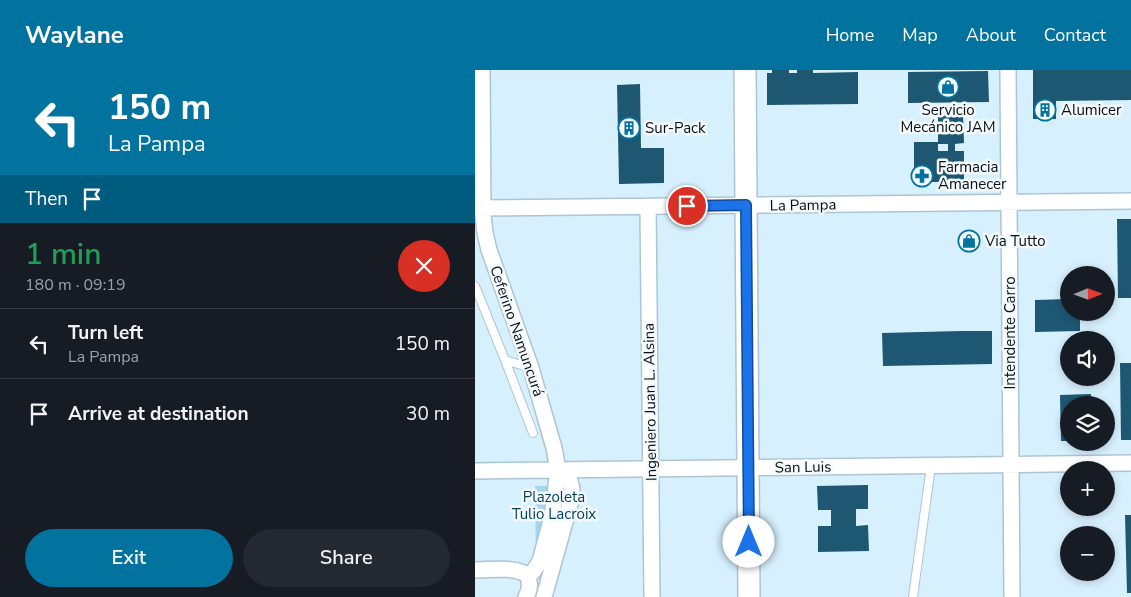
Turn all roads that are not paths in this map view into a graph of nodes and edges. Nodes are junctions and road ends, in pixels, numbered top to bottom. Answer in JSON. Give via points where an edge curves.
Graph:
{"nodes":[{"id":1,"x":482,"y":70,"type":"edge"},
{"id":2,"x":745,"y":70,"type":"edge"},
{"id":3,"x":1008,"y":70,"type":"edge"},
{"id":4,"x":1131,"y":201,"type":"edge"},
{"id":5,"x":1009,"y":202,"type":"junction"},
{"id":6,"x":746,"y":205,"type":"junction"},
{"id":7,"x":648,"y":206,"type":"junction"},
{"id":8,"x":479,"y":208,"type":"edge"},
{"id":9,"x":475,"y":286,"type":"edge"},
{"id":10,"x":505,"y":360,"type":"junction"},
{"id":11,"x":531,"y":368,"type":"junction"},
{"id":12,"x":533,"y":434,"type":"dead end"},
{"id":13,"x":1131,"y":463,"type":"edge"},
{"id":14,"x":1011,"y":464,"type":"junction"},
{"id":15,"x":931,"y":466,"type":"junction"},
{"id":16,"x":748,"y":468,"type":"junction"},
{"id":17,"x":651,"y":469,"type":"junction"},
{"id":18,"x":563,"y":470,"type":"junction"},
{"id":19,"x":475,"y":471,"type":"edge"},
{"id":20,"x":475,"y":570,"type":"edge"},
{"id":21,"x":527,"y":575,"type":"junction"},
{"id":22,"x":526,"y":597,"type":"edge"},
{"id":23,"x":544,"y":597,"type":"edge"},
{"id":24,"x":652,"y":597,"type":"edge"},
{"id":25,"x":749,"y":597,"type":"edge"},
{"id":26,"x":913,"y":597,"type":"edge"},
{"id":27,"x":1013,"y":597,"type":"edge"}],
"edges":[{"from":1,"to":8,"type":"street","name":"Ceferino Namuncurá"},
{"from":2,"to":6,"type":"street"},
{"from":3,"to":5,"type":"street","name":"Intendente Carro"},
{"from":4,"to":5,"type":"street","name":"La Pampa"},
{"from":5,"to":6,"type":"street","name":"La Pampa"},
{"from":5,"to":14,"type":"street","name":"Intendente Carro"},
{"from":6,"to":7,"type":"street","name":"La Pampa"},
{"from":6,"to":16,"type":"street"},
{"from":7,"to":8,"type":"street","name":"La Pampa"},
{"from":7,"to":17,"type":"street","name":"Ingeniero Juan L. Alsina"},
{"from":8,"to":11,"type":"street","name":"Ceferino Namuncurá","via":[[487,242]]},
{"from":9,"to":10,"type":"lane","name":"Ceferino Namuncurá"},
{"from":10,"to":11,"type":"lane"},
{"from":10,"to":12,"type":"lane","name":"Ceferino Namuncurá"},
{"from":11,"to":18,"type":"street","name":"Ceferino Namuncurá"},
{"from":13,"to":14,"type":"street","name":"San Luis"},
{"from":14,"to":15,"type":"street","name":"San Luis"},
{"from":14,"to":27,"type":"street","name":"Intendente Carro"},
{"from":15,"to":16,"type":"street","name":"San Luis"},
{"from":15,"to":26,"type":"lane"},
{"from":16,"to":17,"type":"street","name":"San Luis"},
{"from":16,"to":25,"type":"street"},
{"from":17,"to":18,"type":"street","name":"San Luis"},
{"from":17,"to":24,"type":"street","name":"Ingeniero Juan L. Alsina"},
{"from":18,"to":19,"type":"street","name":"San Luis"},
{"from":18,"to":21,"type":"street","via":[[540,561]]},
{"from":18,"to":23,"type":"street","name":"Ceferino Namuncurá","via":[[573,489],[572,497]]},
{"from":20,"to":21,"type":"street","via":[[513,570]]},
{"from":21,"to":22,"type":"street","via":[[530,584]]}]}
